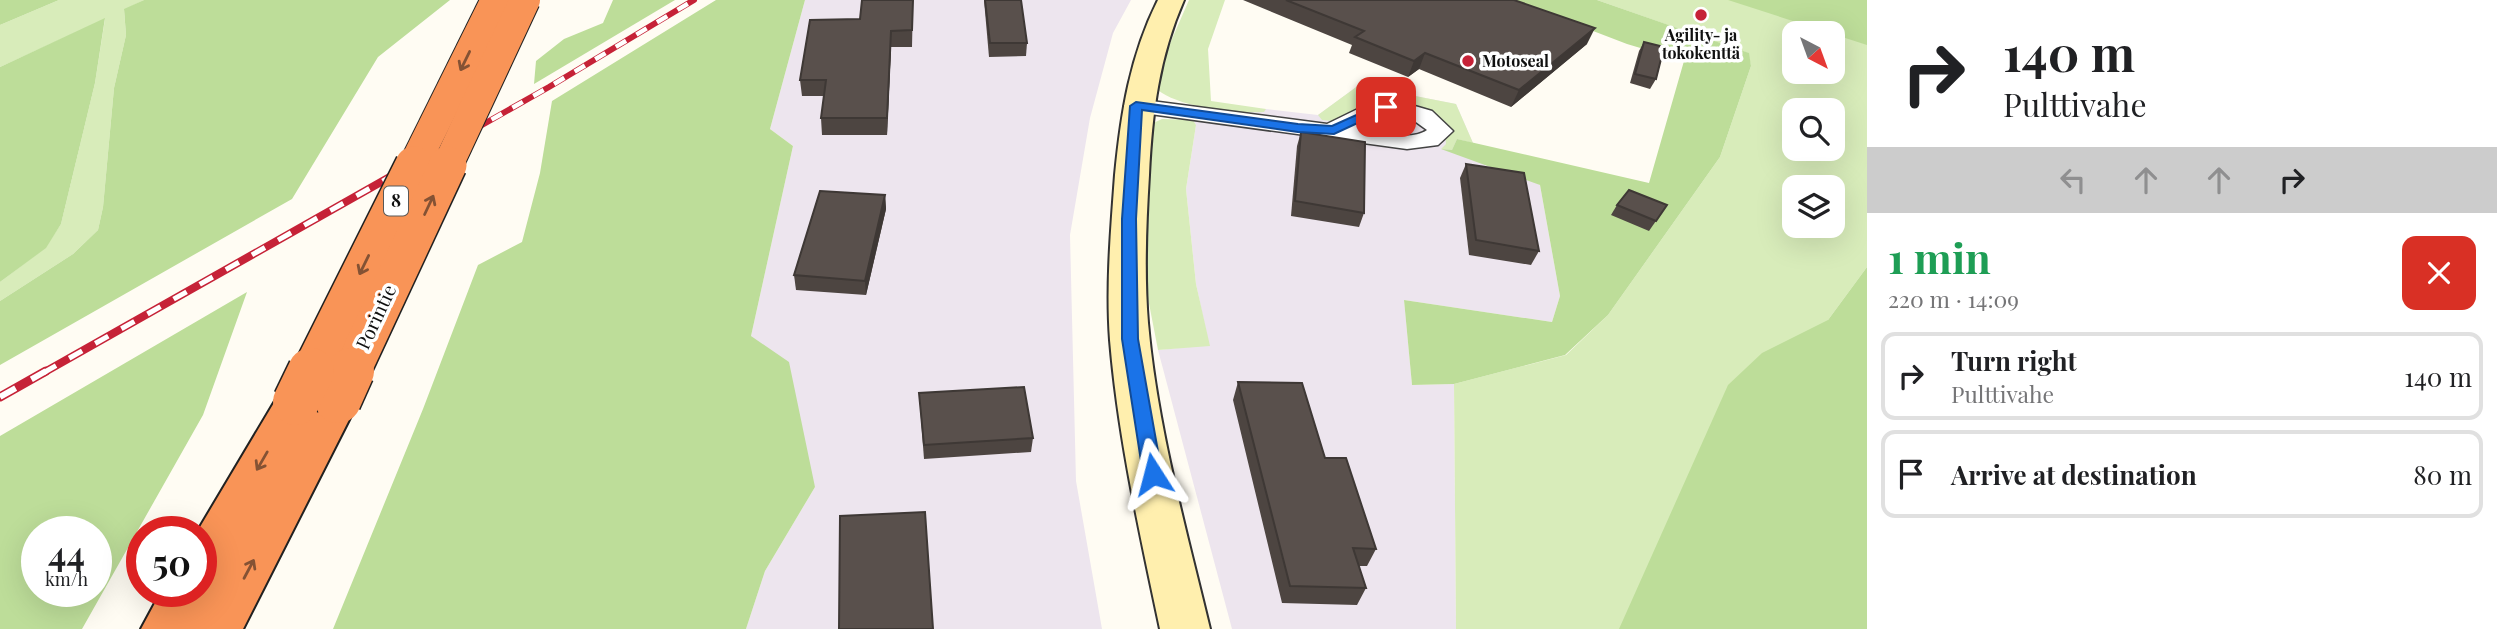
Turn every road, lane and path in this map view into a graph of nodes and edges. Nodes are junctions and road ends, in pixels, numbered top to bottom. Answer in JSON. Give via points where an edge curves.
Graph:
{"nodes":[{"id":1,"x":496,"y":0,"type":"edge"},
{"id":2,"x":525,"y":0,"type":"edge"},
{"id":3,"x":1171,"y":0,"type":"edge"},
{"id":4,"x":1136,"y":106,"type":"junction"},
{"id":5,"x":1334,"y":130,"type":"dead end"},
{"id":6,"x":317,"y":401,"type":"junction"},
{"id":7,"x":217,"y":545,"type":"edge"},
{"id":8,"x":179,"y":607,"type":"edge"},
{"id":9,"x":166,"y":629,"type":"edge"},
{"id":10,"x":217,"y":629,"type":"edge"},
{"id":11,"x":1185,"y":629,"type":"edge"}],
"edges":[{"from":1,"to":6,"type":"highway","name":"Porintie","number":"8","one_way":true,"bridge":true},
{"from":6,"to":2,"type":"highway","name":"Porintie","number":"8","one_way":true,"bridge":true},
{"from":3,"to":4,"type":"main road","via":[[1157,26]]},
{"from":4,"to":5,"type":"street"},
{"from":4,"to":11,"type":"main road","via":[[1129,219],[1130,339]]},
{"from":6,"to":7,"type":"highway","name":"Porintie","number":"8","one_way":true},
{"from":10,"to":6,"type":"highway","name":"Porintie","number":"8","one_way":true},
{"from":8,"to":9,"type":"highway"}]}
